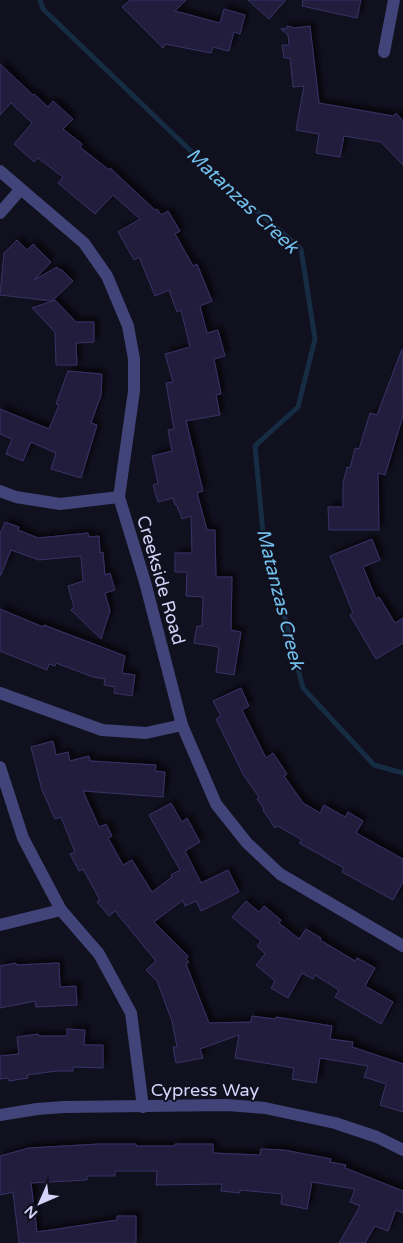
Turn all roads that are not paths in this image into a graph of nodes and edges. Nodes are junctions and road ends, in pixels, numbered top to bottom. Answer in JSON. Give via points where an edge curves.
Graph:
{"nodes":[{"id":1,"x":394,"y":0,"type":"edge"},
{"id":2,"x":384,"y":52,"type":"dead end"},
{"id":3,"x":0,"y":171,"type":"edge"},
{"id":4,"x":20,"y":190,"type":"junction"},
{"id":5,"x":0,"y":213,"type":"edge"},
{"id":6,"x":0,"y":491,"type":"edge"},
{"id":7,"x":119,"y":496,"type":"junction"},
{"id":8,"x":0,"y":693,"type":"edge"},
{"id":9,"x":182,"y":725,"type":"junction"},
{"id":10,"x":0,"y":767,"type":"edge"},
{"id":11,"x":61,"y":910,"type":"junction"},
{"id":12,"x":0,"y":925,"type":"edge"},
{"id":13,"x":403,"y":946,"type":"edge"},
{"id":14,"x":143,"y":1107,"type":"junction"},
{"id":15,"x":0,"y":1115,"type":"edge"},
{"id":16,"x":403,"y":1150,"type":"edge"}],
"edges":[{"from":1,"to":2,"type":"street"},
{"from":3,"to":4,"type":"street","name":"Creekside Road"},
{"from":4,"to":5,"type":"street"},
{"from":4,"to":7,"type":"street","name":"Creekside Road","via":[[84,243],[107,276],[128,326],[134,359],[134,391]]},
{"from":6,"to":7,"type":"street","via":[[60,504]]},
{"from":7,"to":9,"type":"street","name":"Creekside Road"},
{"from":8,"to":9,"type":"street","via":[[102,730],[146,733]]},
{"from":9,"to":13,"type":"street","name":"Creekside Road","via":[[216,804],[248,843],[280,874]]},
{"from":10,"to":11,"type":"street","via":[[23,838]]},
{"from":11,"to":12,"type":"street"},
{"from":11,"to":14,"type":"street","via":[[99,954],[131,1013]]},
{"from":14,"to":15,"type":"street","name":"Cypress Way","via":[[37,1108]]},
{"from":14,"to":16,"type":"street","name":"Cypress Way","via":[[227,1105],[280,1110],[359,1130]]}]}
